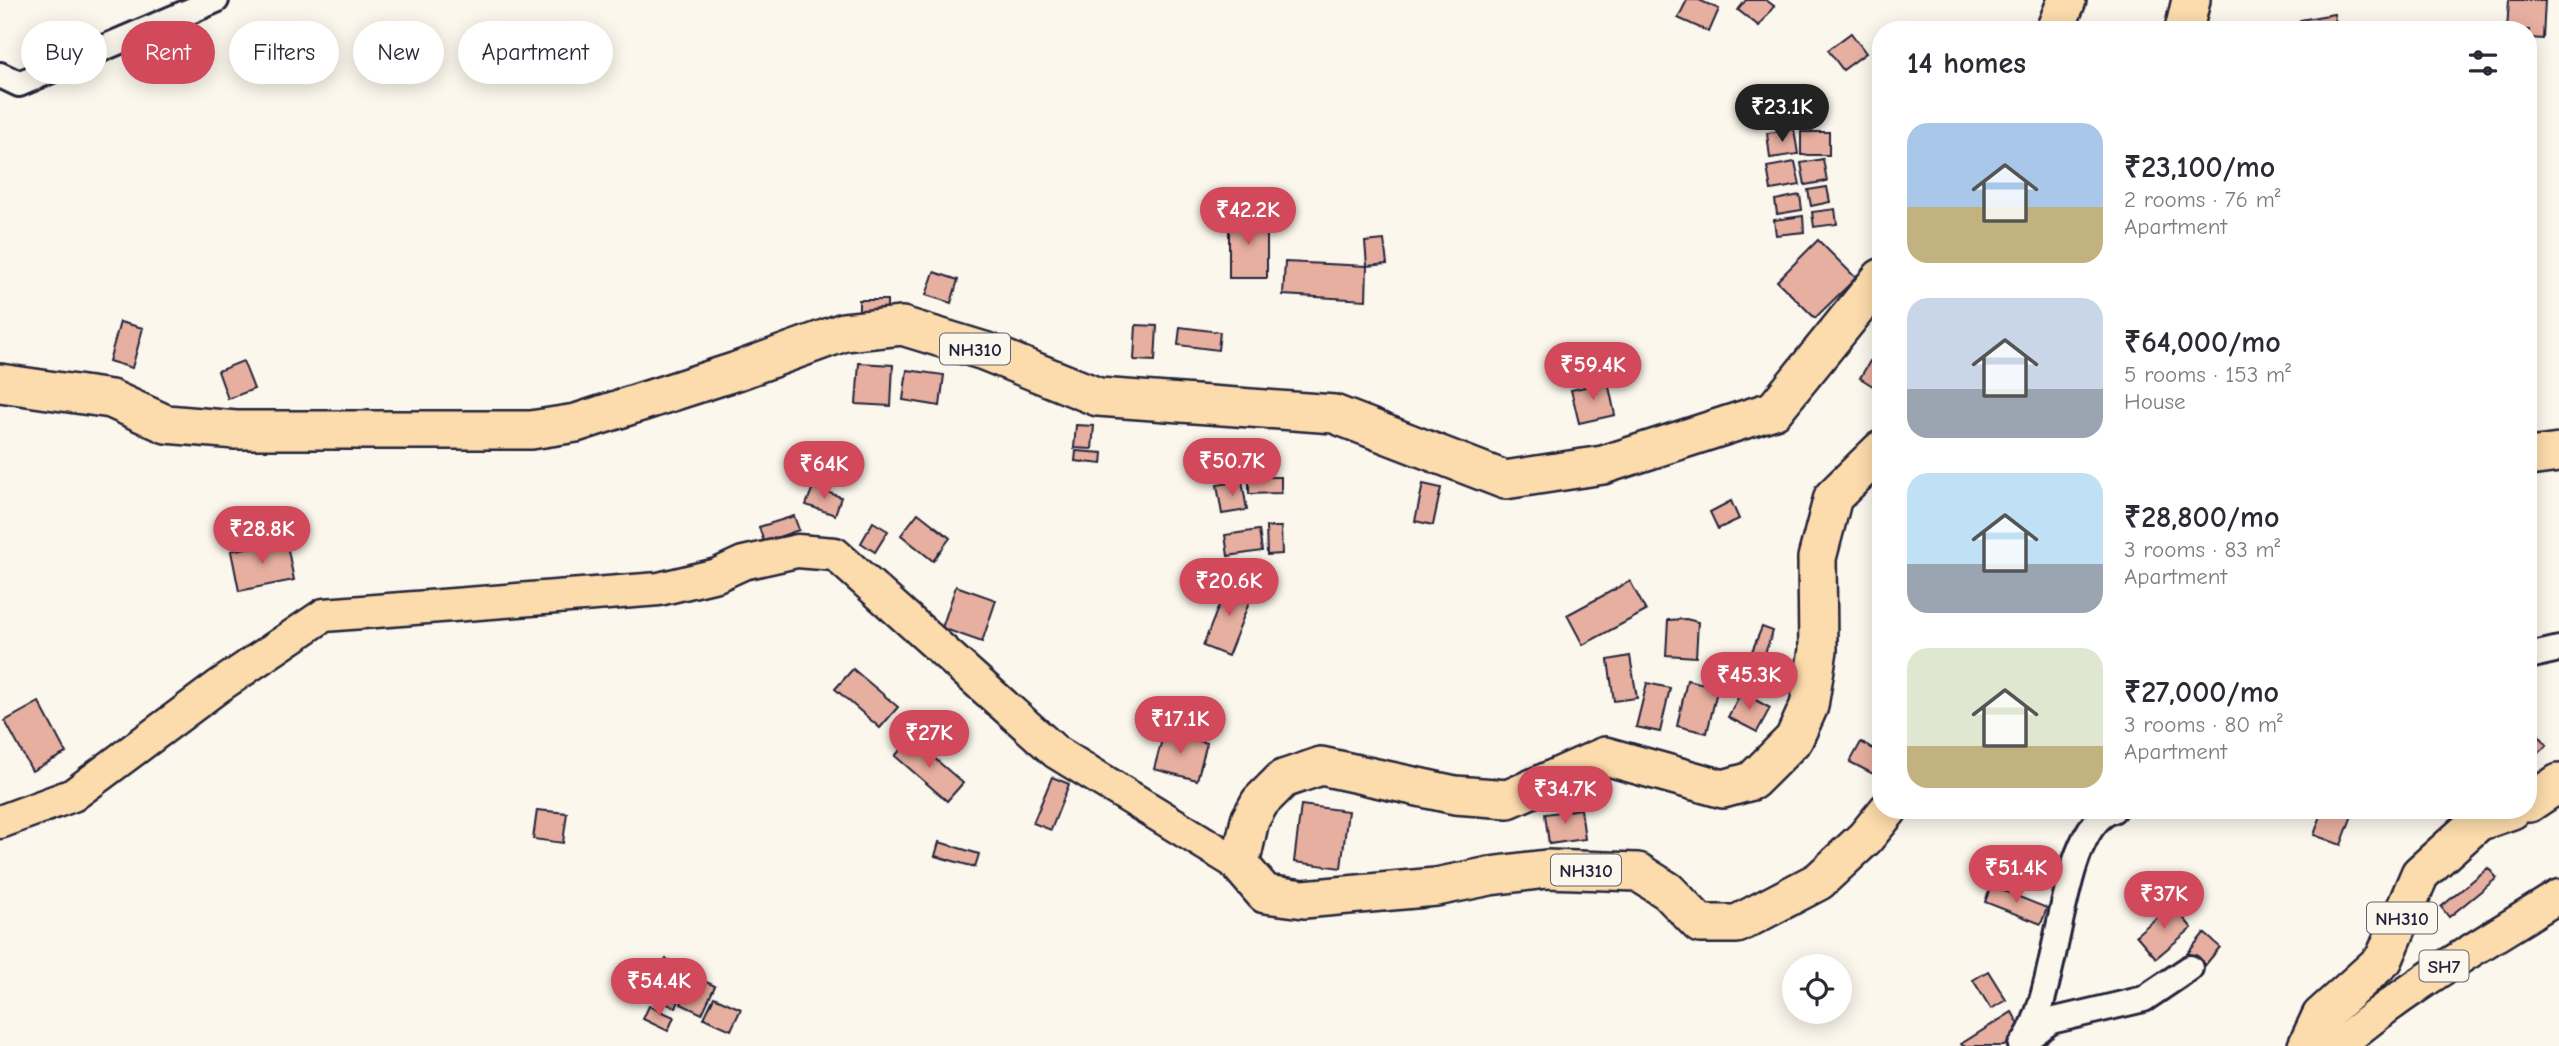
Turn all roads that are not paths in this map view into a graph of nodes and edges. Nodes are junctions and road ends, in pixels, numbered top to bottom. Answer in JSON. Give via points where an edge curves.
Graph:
{"nodes":[{"id":1,"x":216,"y":0,"type":"edge"},
{"id":2,"x":2067,"y":0,"type":"edge"},
{"id":3,"x":2191,"y":0,"type":"edge"},
{"id":4,"x":2059,"y":21,"type":"edge"},
{"id":5,"x":2185,"y":21,"type":"edge"},
{"id":6,"x":0,"y":75,"type":"edge"},
{"id":7,"x":1872,"y":289,"type":"edge"},
{"id":8,"x":0,"y":383,"type":"edge"},
{"id":9,"x":2559,"y":436,"type":"edge"},
{"id":10,"x":2537,"y":443,"type":"edge"},
{"id":11,"x":2559,"y":453,"type":"edge"},
{"id":12,"x":2537,"y":456,"type":"edge"},
{"id":13,"x":1872,"y":459,"type":"edge"},
{"id":14,"x":2559,"y":649,"type":"edge"},
{"id":15,"x":2537,"y":654,"type":"edge"},
{"id":16,"x":2559,"y":783,"type":"edge"},
{"id":17,"x":2537,"y":798,"type":"edge"},
{"id":18,"x":1881,"y":819,"type":"edge"},
{"id":19,"x":2097,"y":819,"type":"edge"},
{"id":20,"x":2487,"y":819,"type":"edge"},
{"id":21,"x":0,"y":822,"type":"edge"},
{"id":22,"x":1240,"y":865,"type":"junction"},
{"id":23,"x":2559,"y":896,"type":"edge"},
{"id":24,"x":2190,"y":968,"type":"dead end"},
{"id":25,"x":2024,"y":1043,"type":"edge"},
{"id":26,"x":2307,"y":1046,"type":"edge"},
{"id":27,"x":2337,"y":1046,"type":"edge"}],
"edges":[{"from":1,"to":6,"type":"street","via":[[19,84]]},
{"from":2,"to":4,"type":"highway"},
{"from":3,"to":5,"type":"highway"},
{"from":7,"to":8,"type":"highway","number":"NH310","via":[[1774,410],[1603,465],[1505,480],[1334,414],[1098,397],[984,351],[902,326],[844,332],[576,423],[531,430],[236,430],[166,424],[111,399]]},
{"from":9,"to":10,"type":"street"},
{"from":11,"to":12,"type":"highway"},
{"from":13,"to":22,"type":"highway","via":[[1833,497],[1817,558],[1818,650],[1809,706],[1794,740],[1752,781],[1723,789],[1605,756],[1508,799],[1455,794],[1321,766],[1283,779],[1260,802],[1250,820]]},
{"from":14,"to":15,"type":"street"},
{"from":16,"to":17,"type":"highway"},
{"from":18,"to":22,"type":"highway","number":"NH310","via":[[1819,881],[1737,925],[1700,924],[1668,891],[1638,872],[1546,869],[1436,887],[1304,899],[1265,894]]},
{"from":19,"to":25,"type":"street","via":[[2081,842],[2040,1004]]},
{"from":20,"to":26,"type":"highway","number":"NH310","via":[[2420,874],[2384,959],[2321,1016]]},
{"from":21,"to":22,"type":"main road","via":[[73,795],[324,615],[659,589],[797,551],[835,554],[1056,752]]},
{"from":23,"to":27,"type":"main road","number":"SH7","via":[[2438,970]]},
{"from":24,"to":25,"type":"street","via":[[2144,999],[2051,1021]]}]}
